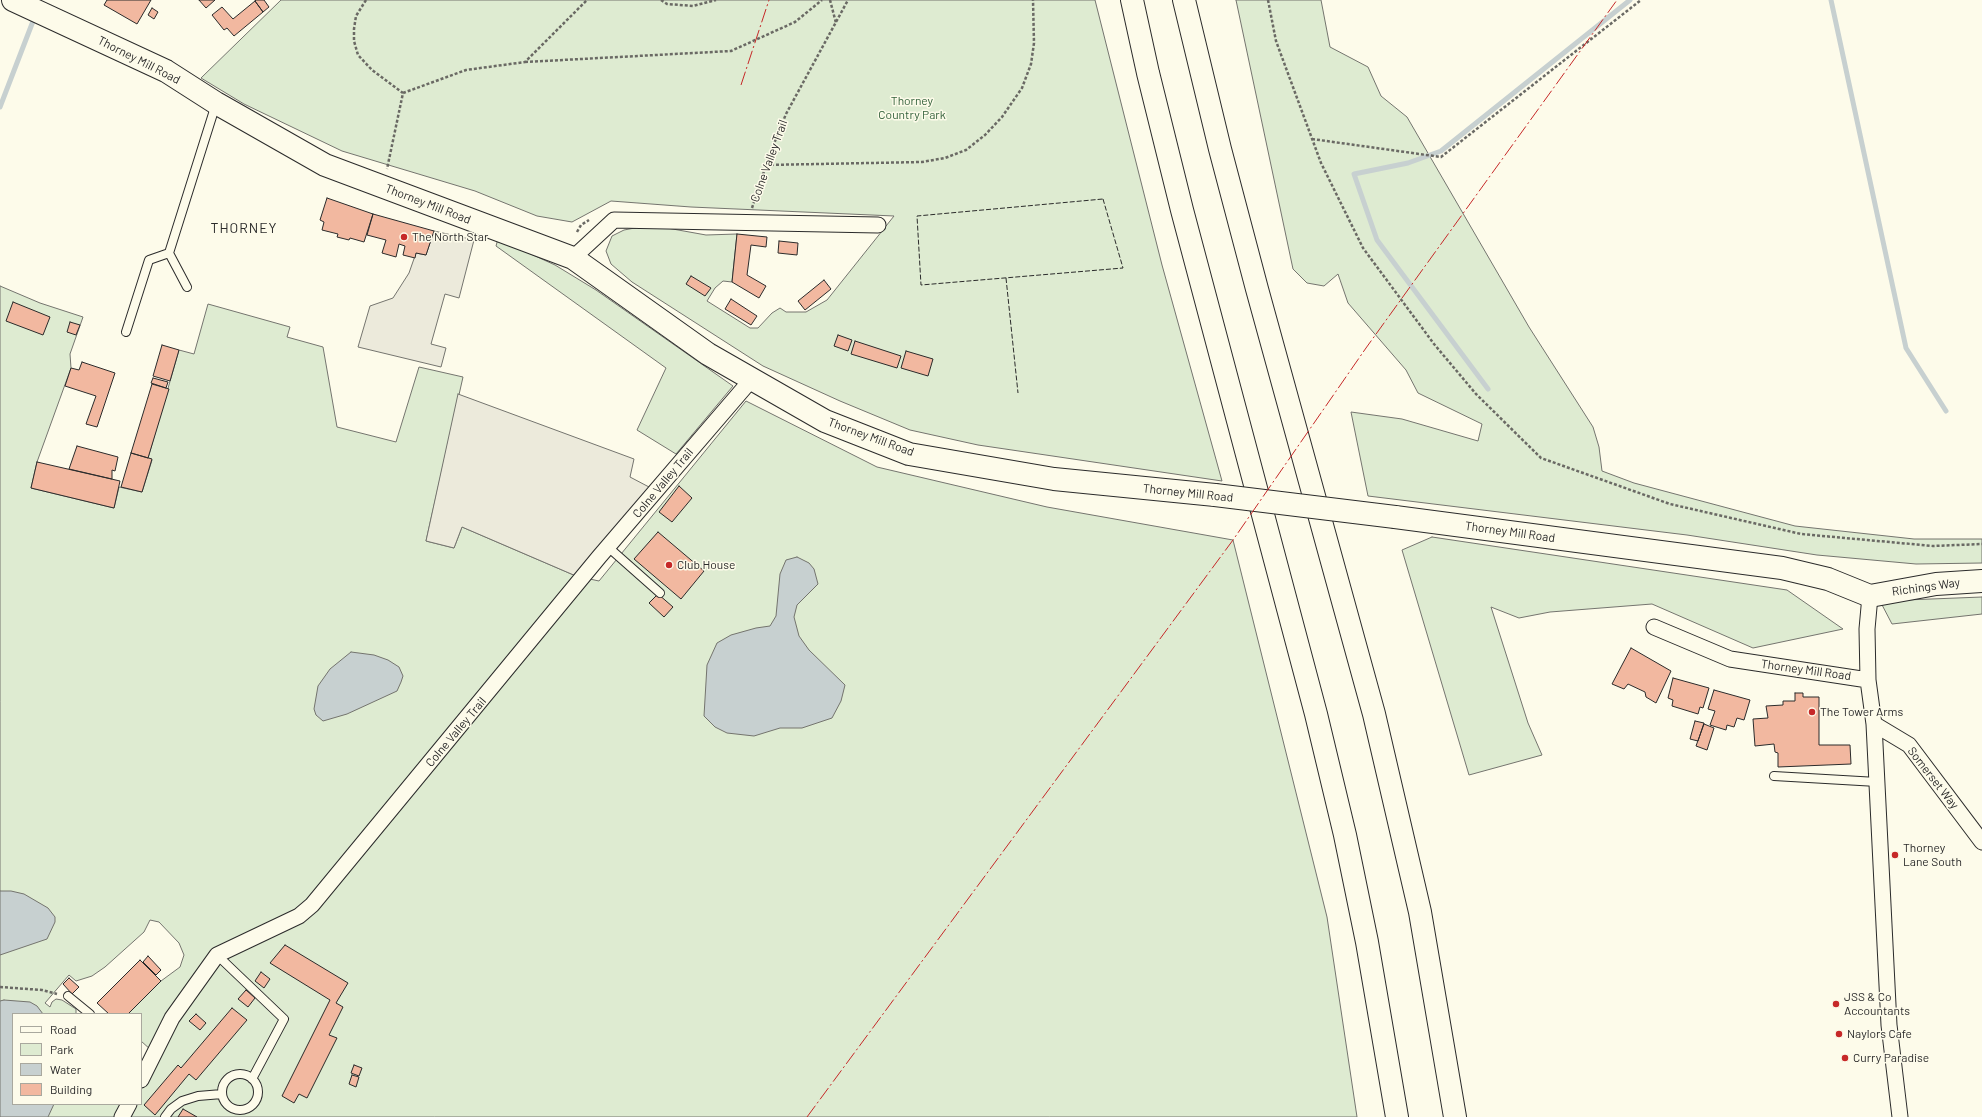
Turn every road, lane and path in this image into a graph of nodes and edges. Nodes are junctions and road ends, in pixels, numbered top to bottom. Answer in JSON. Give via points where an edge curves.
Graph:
{"nodes":[{"id":1,"x":366,"y":0,"type":"edge"},
{"id":2,"x":587,"y":0,"type":"edge"},
{"id":3,"x":661,"y":0,"type":"edge"},
{"id":4,"x":716,"y":0,"type":"edge"},
{"id":5,"x":822,"y":0,"type":"edge"},
{"id":6,"x":830,"y":0,"type":"edge"},
{"id":7,"x":848,"y":0,"type":"edge"},
{"id":8,"x":1033,"y":0,"type":"edge"},
{"id":9,"x":1132,"y":0,"type":"edge"},
{"id":10,"x":1184,"y":0,"type":"edge"},
{"id":11,"x":1268,"y":0,"type":"edge"},
{"id":12,"x":1642,"y":0,"type":"edge"},
{"id":13,"x":28,"y":7,"type":"edge"},
{"id":14,"x":836,"y":24,"type":"junction"},
{"id":15,"x":525,"y":62,"type":"junction"},
{"id":16,"x":403,"y":93,"type":"junction"},
{"id":17,"x":216,"y":103,"type":"junction"},
{"id":18,"x":1312,"y":139,"type":"junction"},
{"id":19,"x":766,"y":165,"type":"junction"},
{"id":20,"x":382,"y":187,"type":"junction"},
{"id":21,"x":750,"y":213,"type":"dead end"},
{"id":22,"x":593,"y":218,"type":"dead end"},
{"id":23,"x":878,"y":225,"type":"dead end"},
{"id":24,"x":168,"y":253,"type":"junction"},
{"id":25,"x":569,"y":256,"type":"junction"},
{"id":26,"x":187,"y":287,"type":"dead end"},
{"id":27,"x":126,"y":332,"type":"dead end"},
{"id":28,"x":749,"y":383,"type":"junction"},
{"id":29,"x":1982,"y":544,"type":"edge"},
{"id":30,"x":608,"y":548,"type":"junction"},
{"id":31,"x":1982,"y":581,"type":"edge"},
{"id":32,"x":660,"y":593,"type":"dead end"},
{"id":33,"x":1870,"y":596,"type":"junction"},
{"id":34,"x":1654,"y":627,"type":"dead end"},
{"id":35,"x":1868,"y":680,"type":"junction"},
{"id":36,"x":1874,"y":724,"type":"junction"},
{"id":37,"x":1774,"y":776,"type":"dead end"},
{"id":38,"x":1877,"y":782,"type":"junction"},
{"id":39,"x":1982,"y":842,"type":"edge"},
{"id":40,"x":217,"y":955,"type":"junction"},
{"id":41,"x":0,"y":987,"type":"edge"},
{"id":42,"x":68,"y":996,"type":"joint"},
{"id":43,"x":89,"y":1013,"type":"edge"},
{"id":44,"x":145,"y":1061,"type":"edge"},
{"id":45,"x":142,"y":1075,"type":"edge"},
{"id":46,"x":252,"y":1079,"type":"junction"},
{"id":47,"x":222,"y":1094,"type":"junction"},
{"id":48,"x":166,"y":1117,"type":"edge"},
{"id":49,"x":1397,"y":1117,"type":"edge"},
{"id":50,"x":1455,"y":1117,"type":"edge"},
{"id":51,"x":1900,"y":1117,"type":"edge"}],
"edges":[{"from":1,"to":16,"type":"path","via":[[356,16],[354,29],[358,55],[372,70]]},
{"from":2,"to":15,"type":"path"},
{"from":3,"to":4,"type":"path","via":[[667,4],[693,6]]},
{"from":5,"to":15,"type":"path","via":[[794,22],[731,51]]},
{"from":6,"to":14,"type":"path"},
{"from":7,"to":14,"type":"path","name":"Colne Valley Trail"},
{"from":8,"to":19,"type":"path","via":[[1034,43],[1022,88],[1002,117],[966,150],[945,158],[922,162]]},
{"from":9,"to":49,"type":"main road","via":[[1182,210],[1257,486],[1332,782],[1367,942]]},
{"from":10,"to":50,"type":"main road","via":[[1255,281],[1376,722],[1420,912]]},
{"from":11,"to":18,"type":"path","via":[[1276,41]]},
{"from":12,"to":18,"type":"path","via":[[1441,157]]},
{"from":13,"to":17,"type":"main road","name":"Thorney Mill Road","via":[[166,71]]},
{"from":14,"to":19,"type":"path","name":"Colne Valley Trail","via":[[786,114]]},
{"from":15,"to":16,"type":"path","via":[[466,70]]},
{"from":16,"to":20,"type":"path"},
{"from":17,"to":20,"type":"main road","name":"Thorney Mill Road","via":[[325,165]]},
{"from":17,"to":24,"type":"lane"},
{"from":18,"to":29,"type":"path","via":[[1321,163],[1363,248],[1434,344],[1476,394],[1541,458],[1670,504],[1801,534],[1933,546]]},
{"from":19,"to":21,"type":"path","name":"Colne Valley Trail"},
{"from":20,"to":25,"type":"main road","name":"Thorney Mill Road"},
{"from":22,"to":25,"type":"path","via":[[581,225]]},
{"from":23,"to":25,"type":"street","via":[[614,220]]},
{"from":24,"to":26,"type":"lane"},
{"from":24,"to":27,"type":"lane","via":[[149,260]]},
{"from":25,"to":28,"type":"main road","name":"Thorney Mill Road"},
{"from":28,"to":30,"type":"street","name":"Colne Valley Trail"},
{"from":28,"to":33,"type":"main road","name":"Thorney Mill Road","bridge":true,"via":[[825,421],[909,454],[1054,479],[1395,517],[1782,568],[1828,579]]},
{"from":30,"to":32,"type":"lane"},
{"from":30,"to":40,"type":"street","name":"Colne Valley Trail","via":[[312,905],[299,916]]},
{"from":31,"to":33,"type":"main road","name":"Richings Way","via":[[1936,584]]},
{"from":33,"to":35,"type":"street","via":[[1867,629]]},
{"from":34,"to":35,"type":"street","name":"Thorney Mill Road","via":[[1730,659]]},
{"from":35,"to":36,"type":"street"},
{"from":36,"to":38,"type":"street"},
{"from":36,"to":39,"type":"street","name":"Somerset Way","via":[[1909,745]]},
{"from":37,"to":38,"type":"lane"},
{"from":38,"to":51,"type":"street","via":[[1889,1025]]},
{"from":40,"to":44,"type":"street","name":"Colne Valley Trail"},
{"from":40,"to":46,"type":"lane","via":[[284,1019]]},
{"from":41,"to":42,"type":"path","via":[[42,990]]},
{"from":42,"to":43,"type":"lane"},
{"from":44,"to":45,"type":"street","name":"Colne Valley Trail"},
{"from":46,"to":47,"type":"lane","via":[[235,1075],[225,1082]]},
{"from":46,"to":47,"type":"lane","via":[[258,1096],[256,1102],[247,1109],[231,1108]]},
{"from":47,"to":48,"type":"lane","via":[[198,1096],[182,1101],[171,1109]]}]}
